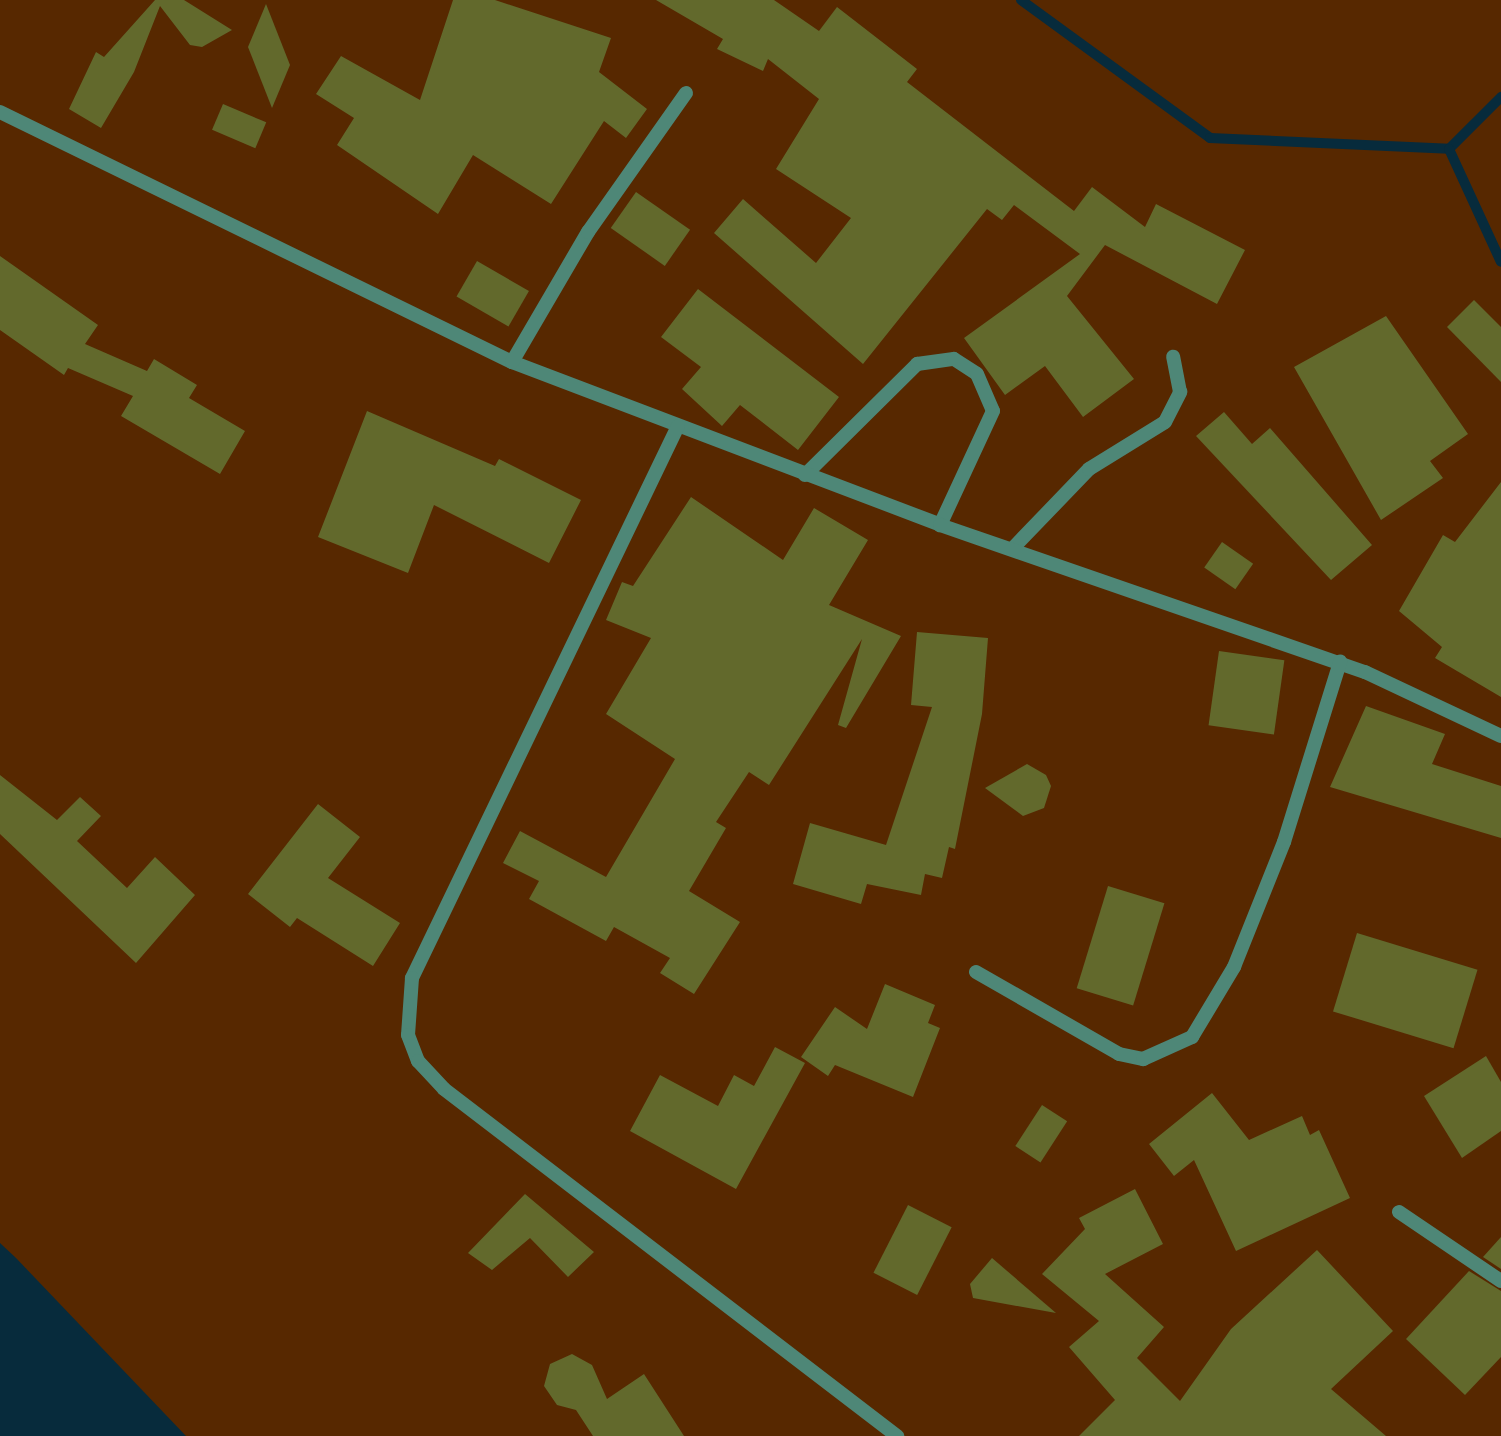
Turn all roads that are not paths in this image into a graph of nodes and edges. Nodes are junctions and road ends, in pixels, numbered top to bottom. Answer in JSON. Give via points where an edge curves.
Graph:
{"nodes":[{"id":1,"x":686,"y":93,"type":"dead end"},
{"id":2,"x":0,"y":112,"type":"edge"},
{"id":3,"x":1173,"y":357,"type":"dead end"},
{"id":4,"x":512,"y":362,"type":"junction"},
{"id":5,"x":678,"y":426,"type":"junction"},
{"id":6,"x":806,"y":475,"type":"junction"},
{"id":7,"x":940,"y":525,"type":"junction"},
{"id":8,"x":1014,"y":547,"type":"junction"},
{"id":9,"x":1340,"y":662,"type":"junction"},
{"id":10,"x":1501,"y":736,"type":"edge"},
{"id":11,"x":976,"y":972,"type":"dead end"},
{"id":12,"x":1399,"y":1212,"type":"dead end"},
{"id":13,"x":1501,"y":1281,"type":"edge"},
{"id":14,"x":897,"y":1436,"type":"edge"}],
"edges":[{"from":1,"to":4,"type":"street","via":[[588,232]]},
{"from":2,"to":4,"type":"street"},
{"from":3,"to":8,"type":"street","via":[[1180,392],[1166,422],[1089,469]]},
{"from":4,"to":5,"type":"street"},
{"from":5,"to":6,"type":"street"},
{"from":5,"to":14,"type":"street","via":[[412,978],[408,1035],[418,1061],[444,1089]]},
{"from":6,"to":7,"type":"street"},
{"from":6,"to":7,"type":"street","via":[[917,364],[954,359],[976,374],[993,411]]},
{"from":7,"to":8,"type":"street"},
{"from":8,"to":9,"type":"street"},
{"from":9,"to":10,"type":"street"},
{"from":9,"to":11,"type":"street","via":[[1284,842],[1234,967],[1192,1037],[1143,1059],[1119,1054]]},
{"from":12,"to":13,"type":"street"}]}
